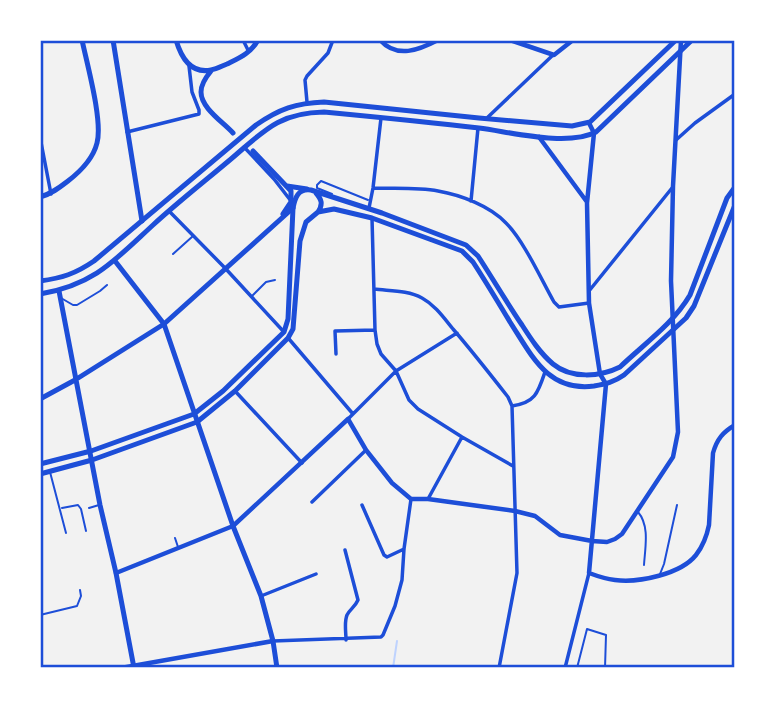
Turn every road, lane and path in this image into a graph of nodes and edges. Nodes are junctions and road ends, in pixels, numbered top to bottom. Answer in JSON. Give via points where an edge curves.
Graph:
{"nodes":[{"id":1,"x":82,"y":40,"type":"edge"},
{"id":2,"x":113,"y":40,"type":"edge"},
{"id":3,"x":177,"y":40,"type":"edge"},
{"id":4,"x":243,"y":40,"type":"edge"},
{"id":5,"x":258,"y":40,"type":"edge"},
{"id":6,"x":333,"y":40,"type":"edge"},
{"id":7,"x":380,"y":40,"type":"edge"},
{"id":8,"x":438,"y":40,"type":"edge"},
{"id":9,"x":510,"y":40,"type":"edge"},
{"id":10,"x":573,"y":40,"type":"edge"},
{"id":11,"x":679,"y":40,"type":"edge"},
{"id":12,"x":692,"y":40,"type":"edge"},
{"id":13,"x":680,"y":51,"type":"junction"},
{"id":14,"x":249,"y":52,"type":"junction"},
{"id":15,"x":554,"y":55,"type":"junction"},
{"id":16,"x":189,"y":65,"type":"junction"},
{"id":17,"x":199,"y":70,"type":"junction"},
{"id":18,"x":211,"y":71,"type":"junction"},
{"id":19,"x":204,"y":80,"type":"junction"},
{"id":20,"x":735,"y":93,"type":"edge"},
{"id":21,"x":725,"y":101,"type":"junction"},
{"id":22,"x":735,"y":101,"type":"edge"},
{"id":23,"x":307,"y":102,"type":"junction"},
{"id":24,"x":381,"y":118,"type":"junction"},
{"id":25,"x":486,"y":119,"type":"junction"},
{"id":26,"x":589,"y":123,"type":"junction"},
{"id":27,"x":478,"y":128,"type":"junction"},
{"id":28,"x":127,"y":132,"type":"junction"},
{"id":29,"x":233,"y":133,"type":"dead end"},
{"id":30,"x":594,"y":133,"type":"junction"},
{"id":31,"x":40,"y":137,"type":"edge"},
{"id":32,"x":539,"y":137,"type":"junction"},
{"id":33,"x":676,"y":140,"type":"junction"},
{"id":34,"x":244,"y":147,"type":"junction"},
{"id":35,"x":253,"y":151,"type":"dead end"},
{"id":36,"x":287,"y":186,"type":"junction"},
{"id":37,"x":674,"y":186,"type":"junction"},
{"id":38,"x":735,"y":187,"type":"edge"},
{"id":39,"x":373,"y":188,"type":"junction"},
{"id":40,"x":307,"y":189,"type":"junction"},
{"id":41,"x":316,"y":192,"type":"junction"},
{"id":42,"x":51,"y":194,"type":"junction"},
{"id":43,"x":40,"y":197,"type":"edge"},
{"id":44,"x":471,"y":201,"type":"junction"},
{"id":45,"x":351,"y":203,"type":"junction"},
{"id":46,"x":587,"y":203,"type":"junction"},
{"id":47,"x":735,"y":204,"type":"edge"},
{"id":48,"x":292,"y":205,"type":"junction"},
{"id":49,"x":369,"y":205,"type":"junction"},
{"id":50,"x":169,"y":211,"type":"junction"},
{"id":51,"x":318,"y":212,"type":"junction"},
{"id":52,"x":161,"y":218,"type":"junction"},
{"id":53,"x":372,"y":218,"type":"junction"},
{"id":54,"x":142,"y":221,"type":"junction"},
{"id":55,"x":193,"y":236,"type":"junction"},
{"id":56,"x":139,"y":239,"type":"junction"},
{"id":57,"x":173,"y":254,"type":"dead end"},
{"id":58,"x":115,"y":261,"type":"junction"},
{"id":59,"x":225,"y":268,"type":"junction"},
{"id":60,"x":275,"y":280,"type":"dead end"},
{"id":61,"x":40,"y":281,"type":"edge"},
{"id":62,"x":107,"y":285,"type":"dead end"},
{"id":63,"x":374,"y":289,"type":"junction"},
{"id":64,"x":589,"y":291,"type":"junction"},
{"id":65,"x":40,"y":294,"type":"edge"},
{"id":66,"x":60,"y":294,"type":"junction"},
{"id":67,"x":252,"y":297,"type":"junction"},
{"id":68,"x":589,"y":303,"type":"junction"},
{"id":69,"x":673,"y":319,"type":"junction"},
{"id":70,"x":164,"y":324,"type":"junction"},
{"id":71,"x":374,"y":330,"type":"junction"},
{"id":72,"x":673,"y":331,"type":"junction"},
{"id":73,"x":284,"y":332,"type":"junction"},
{"id":74,"x":457,"y":333,"type":"junction"},
{"id":75,"x":288,"y":338,"type":"junction"},
{"id":76,"x":336,"y":354,"type":"dead end"},
{"id":77,"x":396,"y":371,"type":"junction"},
{"id":78,"x":545,"y":372,"type":"junction"},
{"id":79,"x":600,"y":374,"type":"junction"},
{"id":80,"x":75,"y":380,"type":"junction"},
{"id":81,"x":606,"y":384,"type":"junction"},
{"id":82,"x":235,"y":390,"type":"junction"},
{"id":83,"x":40,"y":399,"type":"edge"},
{"id":84,"x":512,"y":406,"type":"junction"},
{"id":85,"x":194,"y":414,"type":"junction"},
{"id":86,"x":351,"y":417,"type":"junction"},
{"id":87,"x":197,"y":422,"type":"junction"},
{"id":88,"x":735,"y":425,"type":"edge"},
{"id":89,"x":462,"y":437,"type":"junction"},
{"id":90,"x":366,"y":450,"type":"junction"},
{"id":91,"x":91,"y":451,"type":"junction"},
{"id":92,"x":92,"y":460,"type":"junction"},
{"id":93,"x":302,"y":463,"type":"junction"},
{"id":94,"x":40,"y":464,"type":"edge"},
{"id":95,"x":513,"y":466,"type":"junction"},
{"id":96,"x":50,"y":471,"type":"junction"},
{"id":97,"x":40,"y":474,"type":"edge"},
{"id":98,"x":411,"y":499,"type":"junction"},
{"id":99,"x":428,"y":499,"type":"junction"},
{"id":100,"x":312,"y":502,"type":"dead end"},
{"id":101,"x":100,"y":505,"type":"junction"},
{"id":102,"x":362,"y":505,"type":"dead end"},
{"id":103,"x":677,"y":505,"type":"dead end"},
{"id":104,"x":89,"y":508,"type":"dead end"},
{"id":105,"x":60,"y":509,"type":"junction"},
{"id":106,"x":515,"y":511,"type":"junction"},
{"id":107,"x":638,"y":512,"type":"junction"},
{"id":108,"x":233,"y":526,"type":"junction"},
{"id":109,"x":86,"y":531,"type":"dead end"},
{"id":110,"x":66,"y":533,"type":"dead end"},
{"id":111,"x":175,"y":538,"type":"dead end"},
{"id":112,"x":592,"y":541,"type":"junction"},
{"id":113,"x":178,"y":548,"type":"junction"},
{"id":114,"x":404,"y":549,"type":"junction"},
{"id":115,"x":345,"y":550,"type":"dead end"},
{"id":116,"x":644,"y":565,"type":"dead end"},
{"id":117,"x":116,"y":573,"type":"junction"},
{"id":118,"x":589,"y":573,"type":"junction"},
{"id":119,"x":316,"y":574,"type":"dead end"},
{"id":120,"x":660,"y":575,"type":"junction"},
{"id":121,"x":80,"y":590,"type":"dead end"},
{"id":122,"x":261,"y":596,"type":"junction"},
{"id":123,"x":40,"y":615,"type":"edge"},
{"id":124,"x":346,"y":639,"type":"junction"},
{"id":125,"x":273,"y":642,"type":"junction"},
{"id":126,"x":134,"y":666,"type":"edge"},
{"id":127,"x":121,"y":668,"type":"edge"},
{"id":128,"x":277,"y":668,"type":"edge"},
{"id":129,"x":499,"y":668,"type":"edge"},
{"id":130,"x":565,"y":668,"type":"edge"},
{"id":131,"x":577,"y":668,"type":"edge"},
{"id":132,"x":605,"y":668,"type":"edge"}],
"edges":[{"from":1,"to":42,"type":"main road","via":[[98,139],[78,174]]},
{"from":2,"to":28,"type":"main road"},
{"from":3,"to":16,"type":"main road"},
{"from":4,"to":14,"type":"street"},
{"from":5,"to":14,"type":"main road"},
{"from":6,"to":23,"type":"street","via":[[305,80]]},
{"from":7,"to":8,"type":"street","via":[[391,49],[408,52]]},
{"from":9,"to":15,"type":"street"},
{"from":10,"to":15,"type":"street"},
{"from":11,"to":13,"type":"street"},
{"from":11,"to":26,"type":"main road"},
{"from":12,"to":13,"type":"main road"},
{"from":13,"to":30,"type":"main road"},
{"from":13,"to":33,"type":"street"},
{"from":14,"to":18,"type":"main road"},
{"from":15,"to":25,"type":"street"},
{"from":16,"to":17,"type":"main road"},
{"from":16,"to":28,"type":"street","via":[[199,114]]},
{"from":17,"to":18,"type":"main road"},
{"from":17,"to":19,"type":"main road"},
{"from":18,"to":19,"type":"main road"},
{"from":19,"to":29,"type":"main road","via":[[203,100]]},
{"from":20,"to":21,"type":"street"},
{"from":21,"to":22,"type":"street"},
{"from":21,"to":33,"type":"street"},
{"from":23,"to":25,"type":"main road"},
{"from":23,"to":54,"type":"main road","via":[[267,117]]},
{"from":24,"to":27,"type":"main road"},
{"from":24,"to":34,"type":"main road","via":[[307,112],[281,120]]},
{"from":24,"to":39,"type":"street"},
{"from":25,"to":26,"type":"main road","via":[[572,126]]},
{"from":26,"to":30,"type":"street"},
{"from":27,"to":32,"type":"main road"},
{"from":27,"to":44,"type":"street"},
{"from":28,"to":54,"type":"main road"},
{"from":30,"to":32,"type":"main road","via":[[579,138]]},
{"from":30,"to":46,"type":"street"},
{"from":31,"to":42,"type":"street"},
{"from":32,"to":46,"type":"street"},
{"from":33,"to":37,"type":"street"},
{"from":34,"to":48,"type":"street"},
{"from":34,"to":50,"type":"main road"},
{"from":35,"to":36,"type":"main road"},
{"from":36,"to":40,"type":"main road"},
{"from":36,"to":48,"type":"main road"},
{"from":37,"to":64,"type":"street"},
{"from":37,"to":69,"type":"street"},
{"from":38,"to":69,"type":"main road","via":[[691,295]]},
{"from":39,"to":44,"type":"street","via":[[435,190]]},
{"from":39,"to":49,"type":"street"},
{"from":40,"to":41,"type":"main road"},
{"from":40,"to":48,"type":"main road"},
{"from":41,"to":45,"type":"main road"},
{"from":41,"to":51,"type":"main road","via":[[322,205]]},
{"from":42,"to":43,"type":"main road"},
{"from":44,"to":68,"type":"street","via":[[509,225],[559,307]]},
{"from":45,"to":49,"type":"main road"},
{"from":45,"to":49,"type":"lane","via":[[317,185],[328,183]]},
{"from":46,"to":64,"type":"street"},
{"from":47,"to":72,"type":"main road","via":[[694,306]]},
{"from":48,"to":59,"type":"main road"},
{"from":48,"to":73,"type":"main road"},
{"from":49,"to":79,"type":"main road","via":[[466,245],[553,365],[574,373]]},
{"from":50,"to":52,"type":"main road"},
{"from":50,"to":55,"type":"street"},
{"from":51,"to":53,"type":"main road","via":[[334,209]]},
{"from":51,"to":75,"type":"main road","via":[[306,222],[300,241],[295,321]]},
{"from":52,"to":54,"type":"main road"},
{"from":52,"to":56,"type":"main road"},
{"from":53,"to":63,"type":"street"},
{"from":53,"to":78,"type":"main road","via":[[468,256]]},
{"from":54,"to":56,"type":"main road"},
{"from":54,"to":61,"type":"main road","via":[[80,271]]},
{"from":55,"to":57,"type":"lane"},
{"from":55,"to":59,"type":"street"},
{"from":56,"to":58,"type":"main road"},
{"from":58,"to":66,"type":"main road"},
{"from":58,"to":70,"type":"main road"},
{"from":59,"to":67,"type":"street"},
{"from":59,"to":70,"type":"main road"},
{"from":60,"to":67,"type":"lane","via":[[266,282]]},
{"from":62,"to":66,"type":"lane","via":[[77,305]]},
{"from":63,"to":71,"type":"street"},
{"from":63,"to":74,"type":"street","via":[[424,299]]},
{"from":64,"to":68,"type":"street"},
{"from":65,"to":66,"type":"main road"},
{"from":66,"to":80,"type":"main road"},
{"from":67,"to":73,"type":"street"},
{"from":68,"to":79,"type":"street"},
{"from":69,"to":72,"type":"street"},
{"from":69,"to":79,"type":"main road","via":[[620,367]]},
{"from":70,"to":80,"type":"main road"},
{"from":70,"to":85,"type":"main road"},
{"from":71,"to":76,"type":"street","via":[[335,331]]},
{"from":71,"to":77,"type":"street","via":[[381,354]]},
{"from":72,"to":81,"type":"main road","via":[[624,375]]},
{"from":72,"to":107,"type":"street","via":[[678,432],[673,457]]},
{"from":73,"to":85,"type":"main road"},
{"from":74,"to":77,"type":"street"},
{"from":74,"to":84,"type":"street"},
{"from":75,"to":82,"type":"main road"},
{"from":75,"to":86,"type":"street"},
{"from":77,"to":86,"type":"street"},
{"from":77,"to":89,"type":"street","via":[[409,400]]},
{"from":78,"to":81,"type":"main road","via":[[568,385]]},
{"from":78,"to":84,"type":"street","via":[[530,401]]},
{"from":79,"to":81,"type":"street"},
{"from":80,"to":83,"type":"main road"},
{"from":80,"to":91,"type":"main road"},
{"from":81,"to":112,"type":"street"},
{"from":82,"to":87,"type":"main road"},
{"from":82,"to":93,"type":"street"},
{"from":84,"to":95,"type":"street"},
{"from":85,"to":87,"type":"main road"},
{"from":85,"to":91,"type":"main road"},
{"from":86,"to":90,"type":"street"},
{"from":86,"to":93,"type":"street"},
{"from":87,"to":92,"type":"main road"},
{"from":87,"to":108,"type":"main road"},
{"from":88,"to":120,"type":"street","via":[[719,437],[713,453],[707,536],[695,556]]},
{"from":89,"to":95,"type":"street"},
{"from":89,"to":99,"type":"street"},
{"from":90,"to":98,"type":"street"},
{"from":90,"to":100,"type":"street"},
{"from":91,"to":92,"type":"main road"},
{"from":91,"to":94,"type":"main road"},
{"from":92,"to":96,"type":"main road"},
{"from":92,"to":101,"type":"main road"},
{"from":93,"to":108,"type":"street"},
{"from":95,"to":106,"type":"street"},
{"from":96,"to":97,"type":"main road"},
{"from":96,"to":105,"type":"lane"},
{"from":98,"to":99,"type":"street"},
{"from":98,"to":114,"type":"street"},
{"from":99,"to":106,"type":"street"},
{"from":101,"to":104,"type":"lane"},
{"from":101,"to":117,"type":"main road"},
{"from":102,"to":114,"type":"street","via":[[384,555]]},
{"from":103,"to":120,"type":"lane"},
{"from":105,"to":109,"type":"lane","via":[[78,505]]},
{"from":105,"to":110,"type":"lane"},
{"from":106,"to":112,"type":"street","via":[[535,516],[560,535]]},
{"from":106,"to":129,"type":"street","via":[[517,573]]},
{"from":107,"to":112,"type":"street","via":[[615,539]]},
{"from":107,"to":116,"type":"lane","via":[[646,525]]},
{"from":108,"to":113,"type":"street"},
{"from":108,"to":122,"type":"main road"},
{"from":111,"to":113,"type":"lane"},
{"from":112,"to":118,"type":"street"},
{"from":113,"to":117,"type":"street"},
{"from":114,"to":124,"type":"street","via":[[402,580],[385,632],[381,637]]},
{"from":115,"to":124,"type":"street","via":[[358,600],[346,619]]},
{"from":117,"to":126,"type":"main road"},
{"from":118,"to":120,"type":"street","via":[[615,580]]},
{"from":118,"to":130,"type":"street"},
{"from":119,"to":122,"type":"street"},
{"from":121,"to":123,"type":"lane","via":[[77,606]]},
{"from":122,"to":125,"type":"main road"},
{"from":124,"to":125,"type":"street"},
{"from":125,"to":126,"type":"street"},
{"from":125,"to":128,"type":"main road"},
{"from":126,"to":127,"type":"street"},
{"from":131,"to":132,"type":"lane","via":[[587,629],[606,635]]}]}
